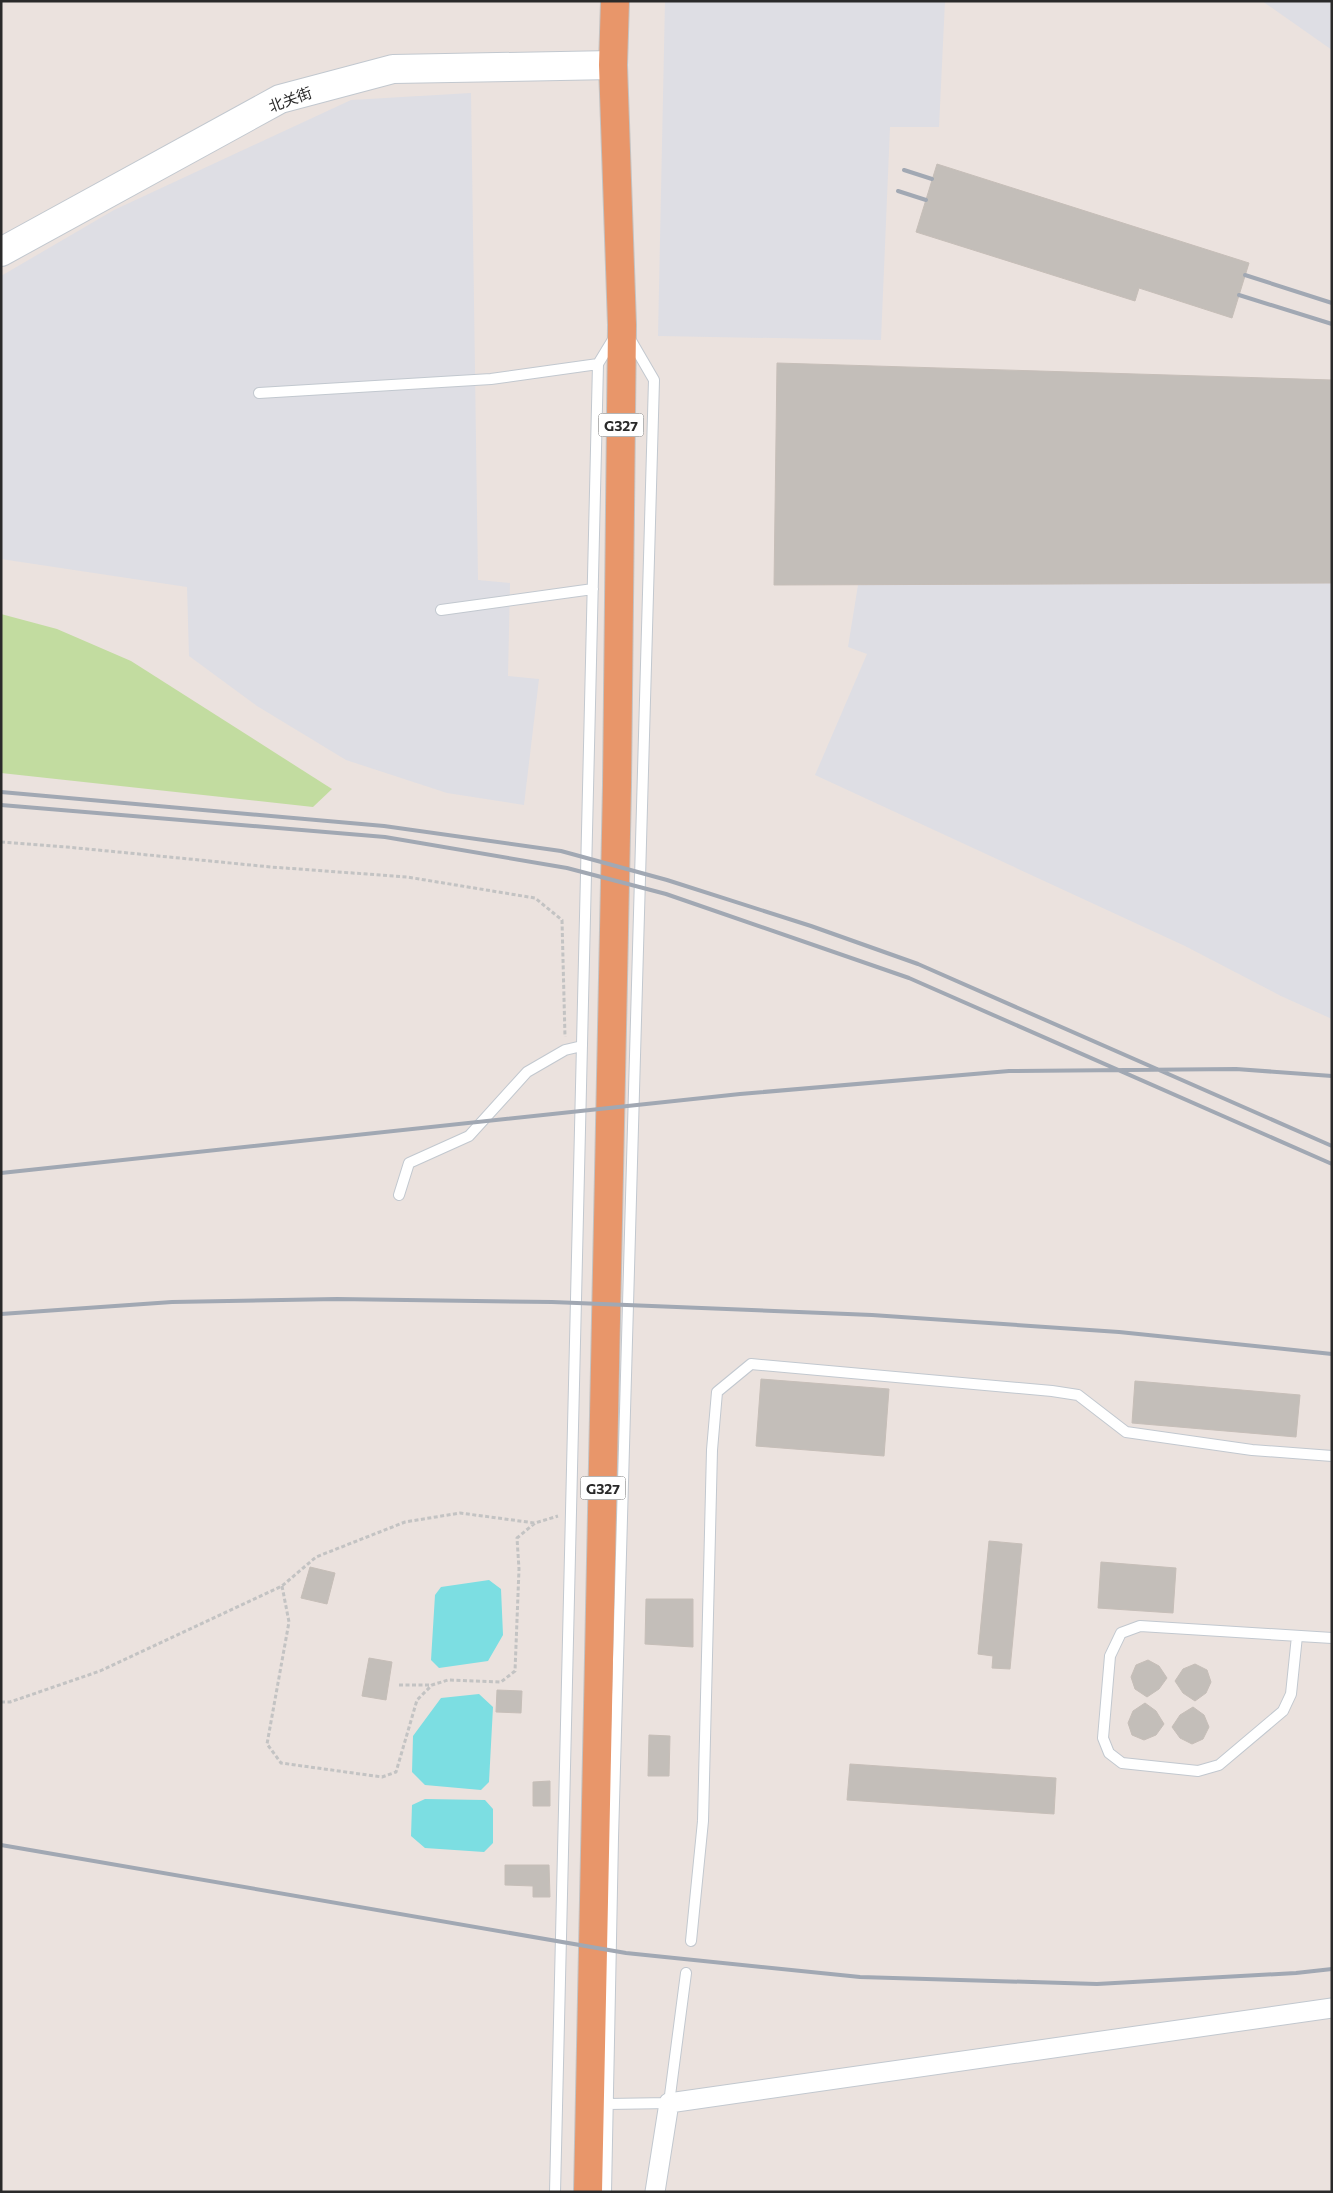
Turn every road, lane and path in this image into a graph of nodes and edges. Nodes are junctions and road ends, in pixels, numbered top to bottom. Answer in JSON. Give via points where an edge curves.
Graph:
{"nodes":[{"id":1,"x":615,"y":1,"type":"edge"},
{"id":2,"x":613,"y":64,"type":"junction"},
{"id":3,"x":1,"y":252,"type":"edge"},
{"id":4,"x":622,"y":325,"type":"junction"},
{"id":5,"x":598,"y":364,"type":"junction"},
{"id":6,"x":259,"y":393,"type":"dead end"},
{"id":7,"x":593,"y":589,"type":"junction"},
{"id":8,"x":441,"y":610,"type":"dead end"},
{"id":9,"x":1,"y":842,"type":"edge"},
{"id":10,"x":582,"y":1046,"type":"junction"},
{"id":11,"x":565,"y":1050,"type":"junction"},
{"id":12,"x":399,"y":1195,"type":"dead end"},
{"id":13,"x":1332,"y":1456,"type":"edge"},
{"id":14,"x":572,"y":1512,"type":"junction"},
{"id":15,"x":535,"y":1523,"type":"junction"},
{"id":16,"x":282,"y":1586,"type":"junction"},
{"id":17,"x":1297,"y":1636,"type":"junction"},
{"id":18,"x":1332,"y":1638,"type":"edge"},
{"id":19,"x":399,"y":1685,"type":"dead end"},
{"id":20,"x":432,"y":1685,"type":"junction"},
{"id":21,"x":1,"y":1702,"type":"edge"},
{"id":22,"x":691,"y":1941,"type":"dead end"},
{"id":23,"x":686,"y":1973,"type":"dead end"},
{"id":24,"x":1332,"y":2008,"type":"edge"},
{"id":25,"x":669,"y":2103,"type":"junction"},
{"id":26,"x":608,"y":2104,"type":"junction"},
{"id":27,"x":555,"y":2192,"type":"edge"},
{"id":28,"x":588,"y":2192,"type":"edge"},
{"id":29,"x":606,"y":2192,"type":"edge"},
{"id":30,"x":655,"y":2192,"type":"edge"}],
"edges":[{"from":1,"to":2,"type":"highway","number":"G327"},
{"from":2,"to":3,"type":"main road","name":"北关街","via":[[393,69],[280,99]]},
{"from":2,"to":4,"type":"highway","number":"G327"},
{"from":4,"to":5,"type":"lane"},
{"from":4,"to":26,"type":"lane","via":[[654,380]]},
{"from":4,"to":28,"type":"highway","number":"G327","via":[[617,785]]},
{"from":5,"to":6,"type":"lane","via":[[491,378]]},
{"from":5,"to":7,"type":"lane"},
{"from":7,"to":8,"type":"lane"},
{"from":7,"to":10,"type":"lane"},
{"from":9,"to":11,"type":"path","via":[[407,877],[535,898],[562,920]]},
{"from":10,"to":11,"type":"lane"},
{"from":10,"to":14,"type":"lane"},
{"from":11,"to":12,"type":"lane","via":[[527,1072],[469,1136],[409,1163]]},
{"from":13,"to":22,"type":"lane","via":[[1252,1450],[1126,1432],[1078,1396],[1052,1391],[751,1364],[717,1392],[712,1450],[703,1822]]},
{"from":14,"to":15,"type":"path"},
{"from":14,"to":27,"type":"lane"},
{"from":15,"to":16,"type":"path","via":[[460,1513],[405,1522],[316,1557]]},
{"from":15,"to":20,"type":"path","via":[[517,1538],[515,1671],[501,1682],[448,1680]]},
{"from":16,"to":20,"type":"path","via":[[289,1622],[267,1744],[281,1763],[382,1776],[396,1772],[417,1700]]},
{"from":16,"to":21,"type":"path","via":[[100,1671],[10,1702]]},
{"from":17,"to":17,"type":"lane","via":[[1140,1626],[1121,1633],[1110,1656],[1103,1738],[1108,1753],[1122,1763],[1198,1771],[1219,1765],[1283,1711],[1291,1694]]},
{"from":17,"to":18,"type":"lane"},
{"from":19,"to":20,"type":"path"},
{"from":23,"to":25,"type":"lane"},
{"from":24,"to":25,"type":"street"},
{"from":25,"to":26,"type":"lane"},
{"from":25,"to":30,"type":"street"},
{"from":26,"to":29,"type":"lane"}]}
